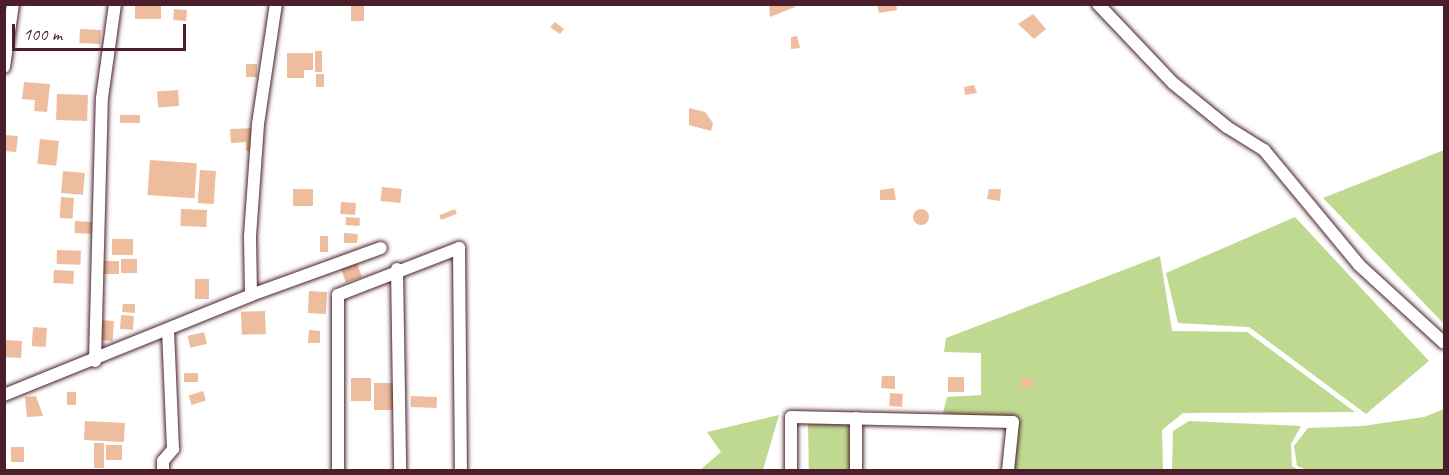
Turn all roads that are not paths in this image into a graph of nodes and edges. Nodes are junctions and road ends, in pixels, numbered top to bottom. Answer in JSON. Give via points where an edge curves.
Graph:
{"nodes":[{"id":1,"x":13,"y":4,"type":"edge"},
{"id":2,"x":115,"y":4,"type":"edge"},
{"id":3,"x":276,"y":4,"type":"edge"},
{"id":4,"x":1098,"y":4,"type":"edge"},
{"id":5,"x":6,"y":50,"type":"edge"},
{"id":6,"x":4,"y":67,"type":"edge"},
{"id":7,"x":381,"y":248,"type":"dead end"},
{"id":8,"x":397,"y":269,"type":"junction"},
{"id":9,"x":252,"y":295,"type":"junction"},
{"id":10,"x":168,"y":331,"type":"junction"},
{"id":11,"x":1444,"y":343,"type":"edge"},
{"id":12,"x":95,"y":361,"type":"junction"},
{"id":13,"x":4,"y":395,"type":"edge"},
{"id":14,"x":856,"y":418,"type":"junction"},
{"id":15,"x":163,"y":471,"type":"edge"},
{"id":16,"x":338,"y":471,"type":"edge"},
{"id":17,"x":400,"y":471,"type":"edge"},
{"id":18,"x":461,"y":471,"type":"edge"},
{"id":19,"x":791,"y":471,"type":"edge"},
{"id":20,"x":856,"y":471,"type":"edge"},
{"id":21,"x":1008,"y":471,"type":"edge"}],
"edges":[{"from":1,"to":5,"type":"street"},
{"from":2,"to":12,"type":"street","via":[[102,98]]},
{"from":3,"to":9,"type":"street","via":[[258,124],[250,236]]},
{"from":4,"to":11,"type":"street","via":[[1173,83],[1227,127],[1264,150],[1359,265]]},
{"from":5,"to":6,"type":"street"},
{"from":7,"to":9,"type":"street"},
{"from":8,"to":16,"type":"street","via":[[338,295]]},
{"from":8,"to":17,"type":"street"},
{"from":8,"to":18,"type":"street","via":[[459,248]]},
{"from":9,"to":10,"type":"street"},
{"from":10,"to":12,"type":"street"},
{"from":10,"to":15,"type":"street","via":[[173,449],[163,461]]},
{"from":12,"to":13,"type":"street"},
{"from":14,"to":19,"type":"street","via":[[791,417]]},
{"from":14,"to":20,"type":"street"},
{"from":14,"to":21,"type":"street","via":[[1013,422]]}]}
